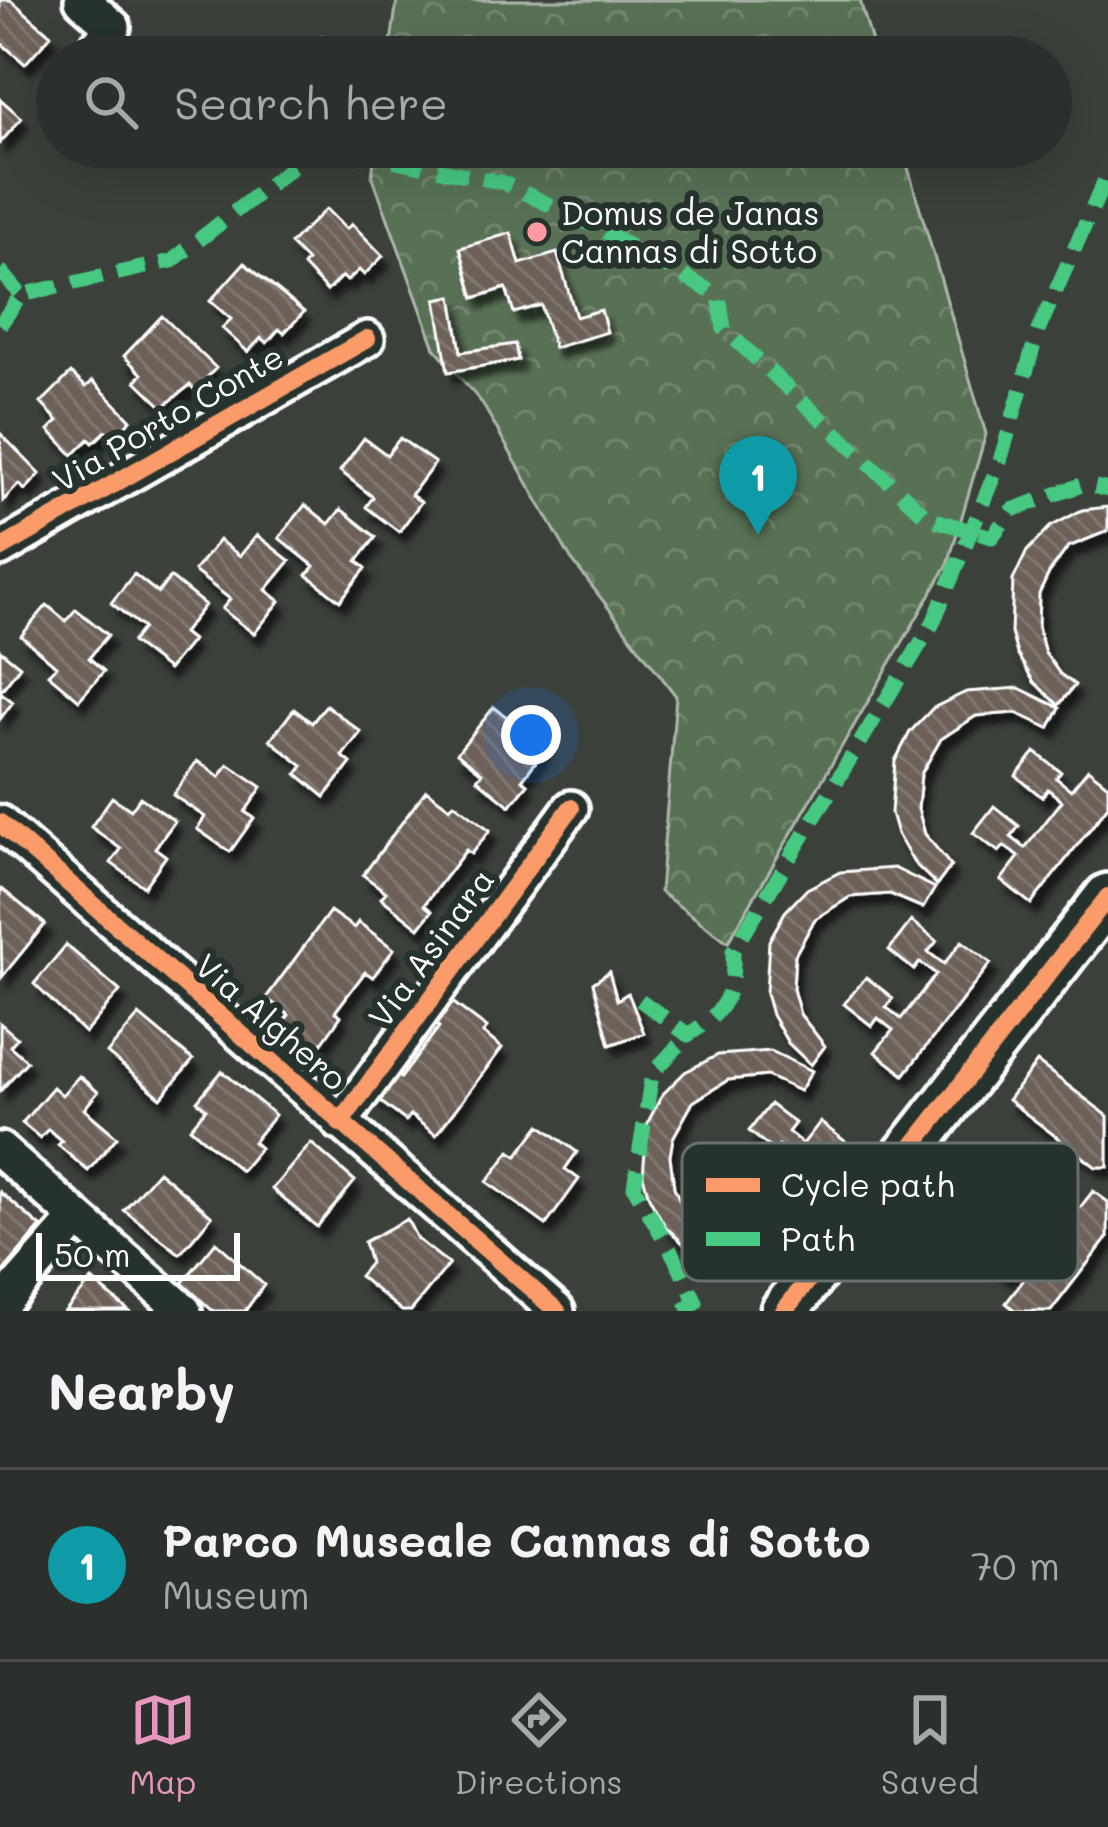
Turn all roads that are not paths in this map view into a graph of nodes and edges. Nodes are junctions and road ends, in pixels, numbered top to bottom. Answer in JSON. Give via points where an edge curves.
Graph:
{"nodes":[{"id":1,"x":82,"y":0,"type":"edge"},
{"id":2,"x":106,"y":36,"type":"edge"},
{"id":3,"x":367,"y":339,"type":"dead end"},
{"id":4,"x":0,"y":549,"type":"edge"},
{"id":5,"x":571,"y":808,"type":"dead end"},
{"id":6,"x":3,"y":832,"type":"edge"},
{"id":7,"x":1108,"y":897,"type":"edge"},
{"id":8,"x":340,"y":1123,"type":"junction"},
{"id":9,"x":915,"y":1143,"type":"edge"},
{"id":10,"x":0,"y":1150,"type":"edge"},
{"id":11,"x":78,"y":1218,"type":"junction"},
{"id":12,"x":807,"y":1281,"type":"edge"},
{"id":13,"x":0,"y":1306,"type":"edge"},
{"id":14,"x":184,"y":1311,"type":"edge"},
{"id":15,"x":557,"y":1311,"type":"edge"},
{"id":16,"x":784,"y":1311,"type":"edge"}],
"edges":[{"from":1,"to":2,"type":"street","via":[[113,28]]},
{"from":3,"to":4,"type":"street","name":"Via Porto Conte"},
{"from":5,"to":8,"type":"street","name":"Via Asinara"},
{"from":6,"to":8,"type":"street","name":"Via Alghero"},
{"from":7,"to":9,"type":"street"},
{"from":8,"to":15,"type":"street","name":"Via Alghero"},
{"from":10,"to":11,"type":"street"},
{"from":11,"to":13,"type":"street"},
{"from":11,"to":14,"type":"street"},
{"from":12,"to":16,"type":"street"}]}
